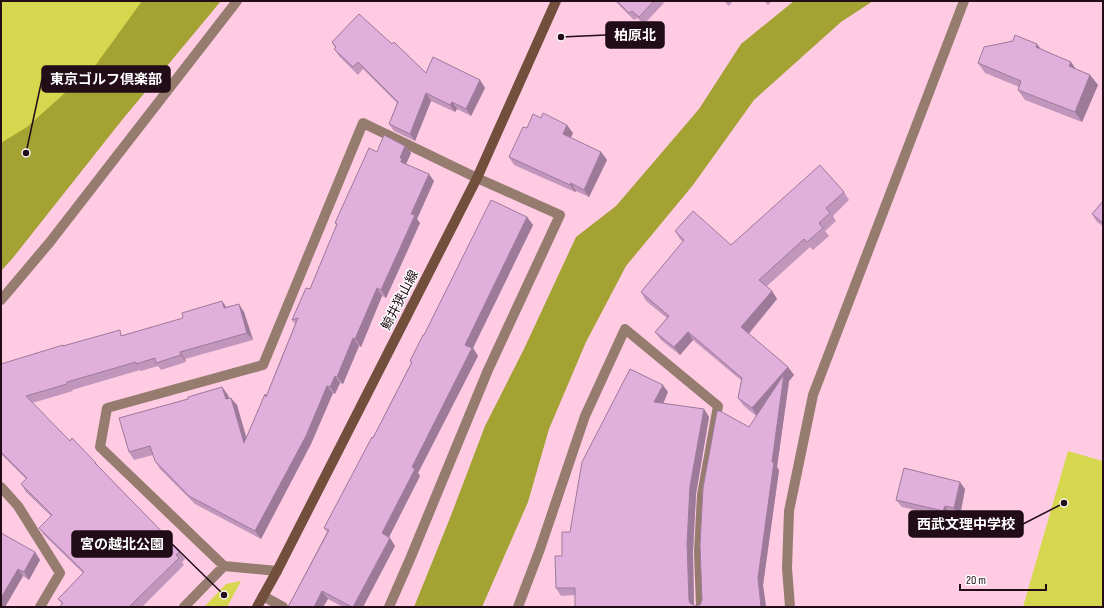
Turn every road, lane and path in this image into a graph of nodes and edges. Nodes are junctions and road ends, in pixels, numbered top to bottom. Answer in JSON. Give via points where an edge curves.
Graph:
{"nodes":[{"id":1,"x":237,"y":1,"type":"edge"},
{"id":2,"x":556,"y":1,"type":"edge"},
{"id":3,"x":964,"y":1,"type":"edge"},
{"id":4,"x":476,"y":178,"type":"junction"},
{"id":5,"x":1,"y":300,"type":"edge"},
{"id":6,"x":1,"y":487,"type":"edge"},
{"id":7,"x":224,"y":566,"type":"junction"},
{"id":8,"x":277,"y":571,"type":"junction"},
{"id":9,"x":263,"y":596,"type":"junction"},
{"id":10,"x":40,"y":607,"type":"edge"},
{"id":11,"x":184,"y":607,"type":"edge"},
{"id":12,"x":257,"y":607,"type":"edge"},
{"id":13,"x":283,"y":607,"type":"edge"},
{"id":14,"x":389,"y":607,"type":"edge"},
{"id":15,"x":518,"y":607,"type":"edge"},
{"id":16,"x":701,"y":607,"type":"edge"},
{"id":17,"x":790,"y":607,"type":"edge"}],
"edges":[{"from":1,"to":5,"type":"street","via":[[50,242]]},
{"from":2,"to":4,"type":"main road","name":"鯨井狭山線"},
{"from":3,"to":17,"type":"street","via":[[813,395],[789,511],[787,568]]},
{"from":4,"to":7,"type":"street","via":[[363,123],[263,365],[107,408],[100,447]]},
{"from":4,"to":8,"type":"main road","name":"鯨井狭山線"},
{"from":4,"to":14,"type":"street","via":[[560,215],[488,370]]},
{"from":6,"to":10,"type":"street","via":[[18,506],[60,572]]},
{"from":7,"to":8,"type":"street"},
{"from":7,"to":11,"type":"street"},
{"from":8,"to":9,"type":"main road","name":"鯨井狭山線"},
{"from":9,"to":12,"type":"main road","name":"鯨井狭山線"},
{"from":9,"to":13,"type":"street"},
{"from":15,"to":16,"type":"street","via":[[585,416],[625,329],[718,406],[702,495],[699,552]]}]}
